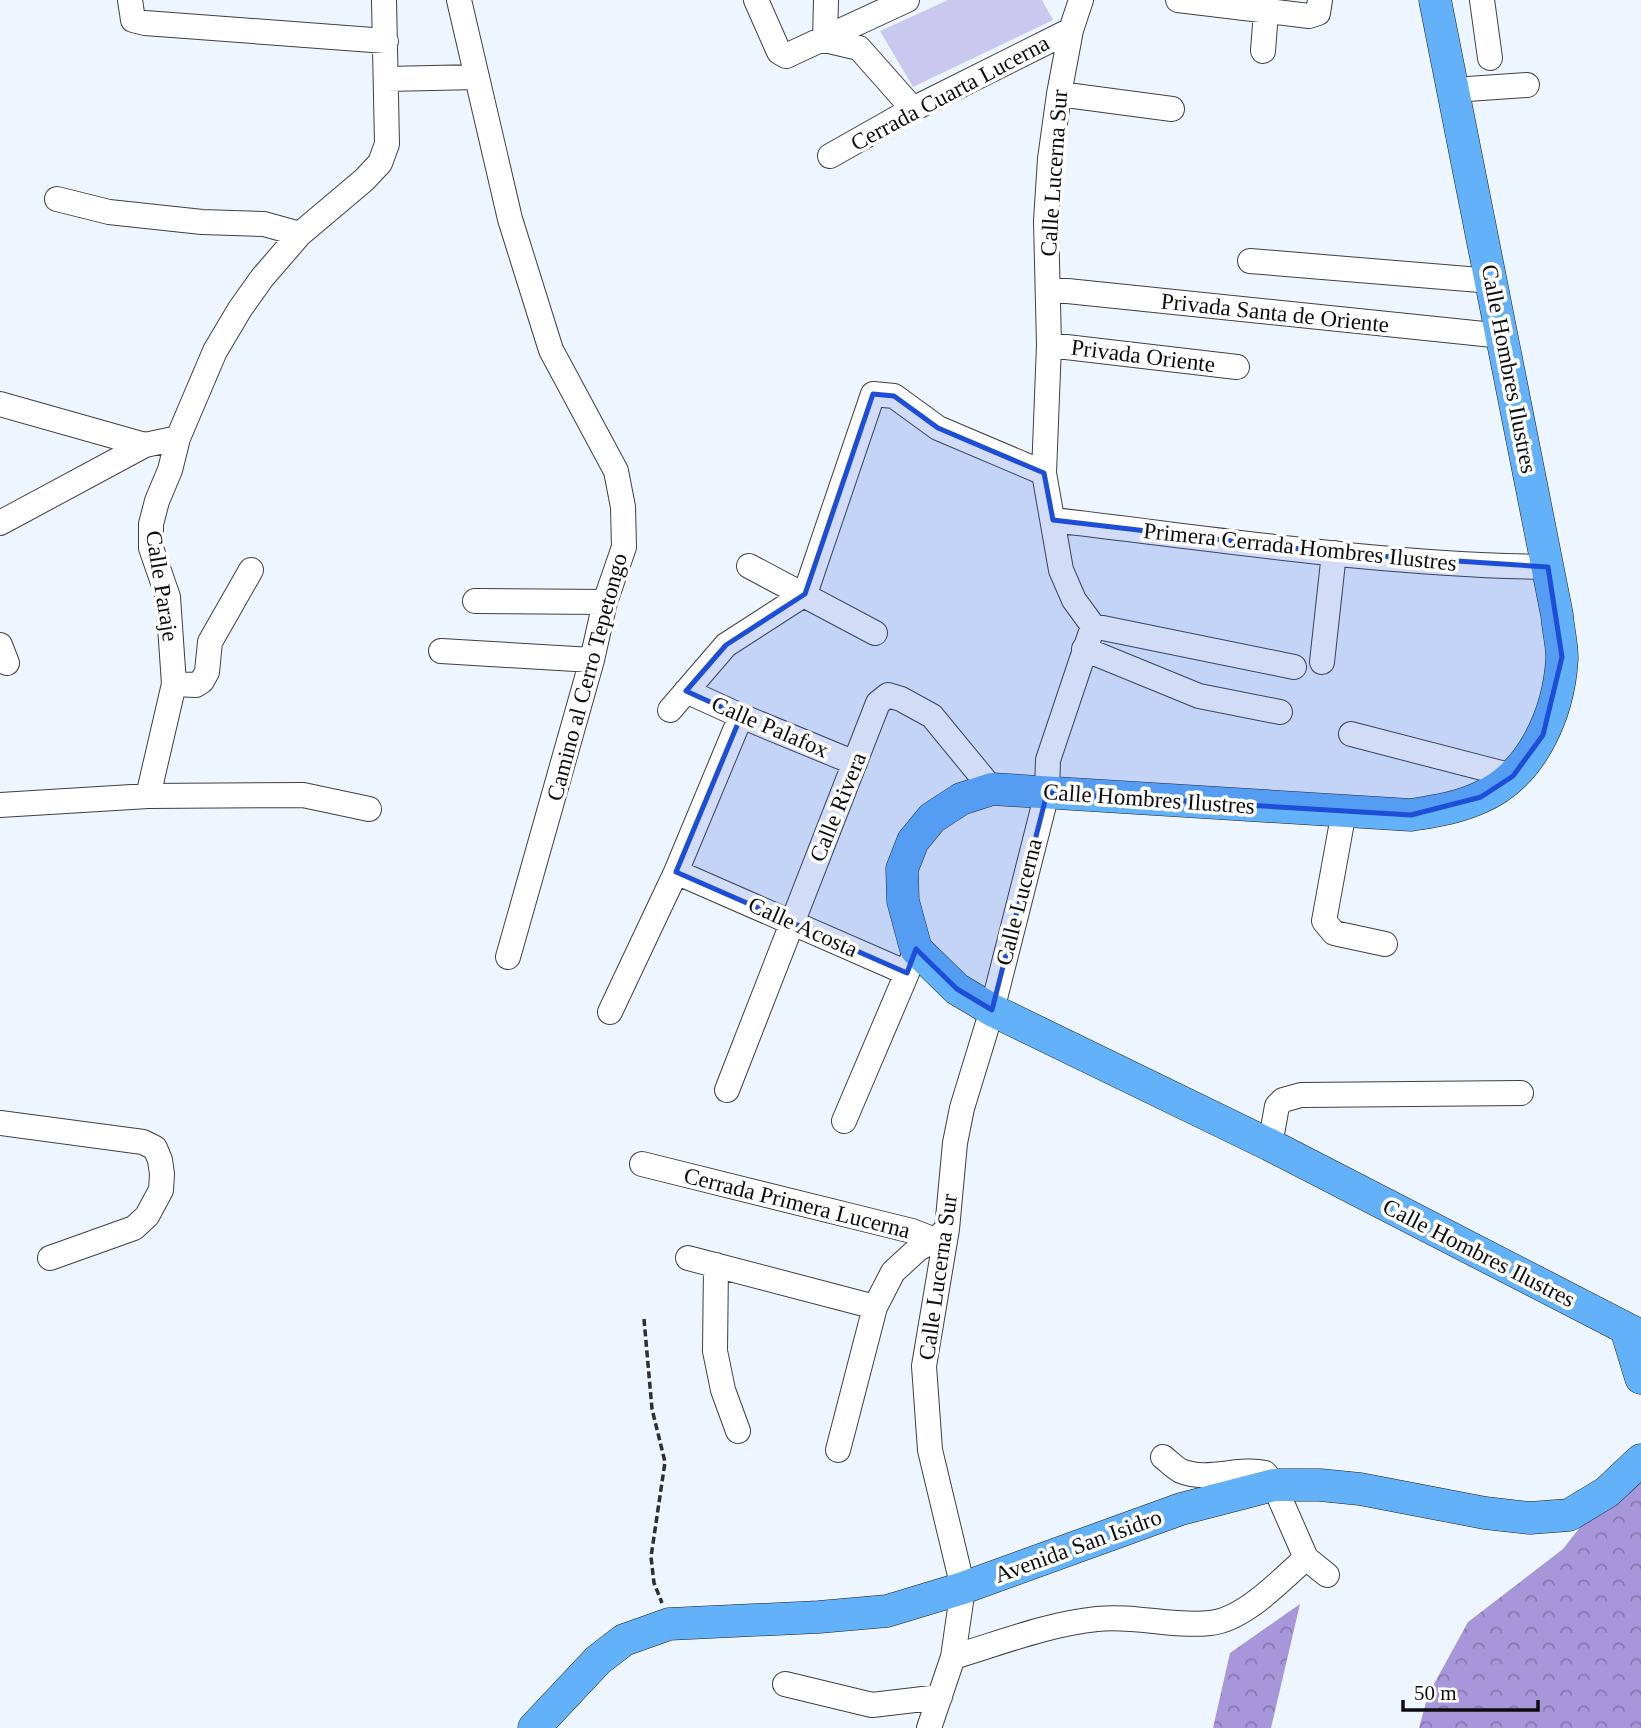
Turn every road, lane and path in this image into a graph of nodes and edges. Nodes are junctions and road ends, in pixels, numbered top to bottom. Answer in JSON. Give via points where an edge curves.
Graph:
{"nodes":[{"id":1,"x":384,"y":0,"type":"edge"},
{"id":2,"x":459,"y":0,"type":"edge"},
{"id":3,"x":756,"y":0,"type":"edge"},
{"id":4,"x":826,"y":0,"type":"edge"},
{"id":5,"x":907,"y":0,"type":"edge"},
{"id":6,"x":1081,"y":0,"type":"edge"},
{"id":7,"x":1178,"y":0,"type":"edge"},
{"id":8,"x":1320,"y":0,"type":"edge"},
{"id":9,"x":1435,"y":0,"type":"edge"},
{"id":10,"x":1482,"y":0,"type":"edge"},
{"id":11,"x":131,"y":10,"type":"edge"},
{"id":12,"x":1266,"y":11,"type":"junction"},
{"id":13,"x":1071,"y":30,"type":"junction"},
{"id":14,"x":825,"y":40,"type":"junction"},
{"id":15,"x":386,"y":41,"type":"junction"},
{"id":16,"x":1263,"y":51,"type":"dead end"},
{"id":17,"x":1490,"y":58,"type":"dead end"},
{"id":18,"x":477,"y":77,"type":"junction"},
{"id":19,"x":387,"y":79,"type":"junction"},
{"id":20,"x":1527,"y":85,"type":"dead end"},
{"id":21,"x":1453,"y":90,"type":"junction"},
{"id":22,"x":1059,"y":93,"type":"junction"},
{"id":23,"x":913,"y":109,"type":"junction"},
{"id":24,"x":1172,"y":109,"type":"dead end"},
{"id":25,"x":830,"y":156,"type":"dead end"},
{"id":26,"x":57,"y":199,"type":"dead end"},
{"id":27,"x":300,"y":234,"type":"junction"},
{"id":28,"x":1250,"y":261,"type":"dead end"},
{"id":29,"x":1492,"y":281,"type":"junction"},
{"id":30,"x":1048,"y":289,"type":"junction"},
{"id":31,"x":1503,"y":336,"type":"junction"},
{"id":32,"x":1049,"y":345,"type":"junction"},
{"id":33,"x":1237,"y":367,"type":"dead end"},
{"id":34,"x":0,"y":404,"type":"edge"},
{"id":35,"x":178,"y":438,"type":"junction"},
{"id":36,"x":145,"y":445,"type":"junction"},
{"id":37,"x":1044,"y":473,"type":"junction"},
{"id":38,"x":1053,"y":520,"type":"junction"},
{"id":39,"x":0,"y":523,"type":"edge"},
{"id":40,"x":1334,"y":553,"type":"junction"},
{"id":41,"x":749,"y":566,"type":"dead end"},
{"id":42,"x":1548,"y":567,"type":"junction"},
{"id":43,"x":251,"y":569,"type":"dead end"},
{"id":44,"x":805,"y":594,"type":"junction"},
{"id":45,"x":475,"y":601,"type":"dead end"},
{"id":46,"x":605,"y":602,"type":"junction"},
{"id":47,"x":1093,"y":626,"type":"junction"},
{"id":48,"x":875,"y":633,"type":"dead end"},
{"id":49,"x":1084,"y":649,"type":"junction"},
{"id":50,"x":441,"y":650,"type":"dead end"},
{"id":51,"x":592,"y":660,"type":"junction"},
{"id":52,"x":1322,"y":662,"type":"dead end"},
{"id":53,"x":1294,"y":667,"type":"dead end"},
{"id":54,"x":174,"y":684,"type":"junction"},
{"id":55,"x":686,"y":691,"type":"junction"},
{"id":56,"x":670,"y":710,"type":"dead end"},
{"id":57,"x":1280,"y":712,"type":"dead end"},
{"id":58,"x":741,"y":716,"type":"junction"},
{"id":59,"x":1351,"y":734,"type":"dead end"},
{"id":60,"x":855,"y":763,"type":"junction"},
{"id":61,"x":1513,"y":776,"type":"junction"},
{"id":62,"x":992,"y":789,"type":"junction"},
{"id":63,"x":1047,"y":793,"type":"junction"},
{"id":64,"x":148,"y":796,"type":"junction"},
{"id":65,"x":0,"y":805,"type":"edge"},
{"id":66,"x":369,"y":809,"type":"dead end"},
{"id":67,"x":1344,"y":811,"type":"junction"},
{"id":68,"x":676,"y":872,"type":"junction"},
{"id":69,"x":792,"y":922,"type":"junction"},
{"id":70,"x":1385,"y":944,"type":"dead end"},
{"id":71,"x":508,"y":957,"type":"dead end"},
{"id":72,"x":912,"y":961,"type":"junction"},
{"id":73,"x":992,"y":1010,"type":"junction"},
{"id":74,"x":610,"y":1012,"type":"dead end"},
{"id":75,"x":727,"y":1090,"type":"dead end"},
{"id":76,"x":1521,"y":1093,"type":"dead end"},
{"id":77,"x":844,"y":1121,"type":"dead end"},
{"id":78,"x":0,"y":1123,"type":"edge"},
{"id":79,"x":1270,"y":1144,"type":"junction"},
{"id":80,"x":642,"y":1164,"type":"dead end"},
{"id":81,"x":941,"y":1234,"type":"junction"},
{"id":82,"x":51,"y":1258,"type":"dead end"},
{"id":83,"x":688,"y":1258,"type":"dead end"},
{"id":84,"x":716,"y":1265,"type":"junction"},
{"id":85,"x":875,"y":1307,"type":"junction"},
{"id":86,"x":644,"y":1319,"type":"dead end"},
{"id":87,"x":1634,"y":1332,"type":"edge"},
{"id":88,"x":1641,"y":1378,"type":"edge"},
{"id":89,"x":738,"y":1431,"type":"dead end"},
{"id":90,"x":838,"y":1450,"type":"dead end"},
{"id":91,"x":1163,"y":1457,"type":"dead end"},
{"id":92,"x":1641,"y":1460,"type":"edge"},
{"id":93,"x":1274,"y":1485,"type":"junction"},
{"id":94,"x":1306,"y":1558,"type":"junction"},
{"id":95,"x":1327,"y":1575,"type":"dead end"},
{"id":96,"x":963,"y":1588,"type":"junction"},
{"id":97,"x":669,"y":1623,"type":"junction"},
{"id":98,"x":953,"y":1657,"type":"junction"},
{"id":99,"x":785,"y":1684,"type":"dead end"},
{"id":100,"x":940,"y":1697,"type":"junction"},
{"id":101,"x":534,"y":1728,"type":"edge"},
{"id":102,"x":929,"y":1728,"type":"edge"}],
"edges":[{"from":1,"to":15,"type":"street","name":"Calle Paraje"},
{"from":2,"to":18,"type":"street","name":"Camino al Cerro Tepetongo"},
{"from":3,"to":14,"type":"street","via":[[779,52],[786,56]]},
{"from":4,"to":14,"type":"street"},
{"from":5,"to":14,"type":"street"},
{"from":6,"to":13,"type":"street","name":"Calle Lucerna Sur"},
{"from":7,"to":12,"type":"street"},
{"from":8,"to":12,"type":"street","via":[[1318,13],[1309,16]]},
{"from":9,"to":21,"type":"main road","name":"Calle Hombres Ilustres"},
{"from":10,"to":17,"type":"street"},
{"from":11,"to":15,"type":"street"},
{"from":12,"to":16,"type":"street"},
{"from":13,"to":22,"type":"street","name":"Calle Lucerna Sur"},
{"from":13,"to":23,"type":"street","name":"Cerrada Cuarta Lucerna"},
{"from":14,"to":23,"type":"street","via":[[859,48]]},
{"from":15,"to":19,"type":"street","name":"Calle Paraje"},
{"from":18,"to":19,"type":"street"},
{"from":18,"to":46,"type":"street","name":"Camino al Cerro Tepetongo","via":[[510,219],[551,350],[616,471],[624,547]]},
{"from":19,"to":27,"type":"street","name":"Calle Paraje","via":[[387,144],[380,163]]},
{"from":20,"to":21,"type":"street"},
{"from":21,"to":29,"type":"main road","name":"Calle Hombres Ilustres"},
{"from":22,"to":24,"type":"street"},
{"from":22,"to":30,"type":"street","name":"Calle Lucerna Sur","via":[[1045,221]]},
{"from":23,"to":25,"type":"street","name":"Cerrada Cuarta Lucerna"},
{"from":26,"to":27,"type":"street","via":[[109,212],[264,224]]},
{"from":27,"to":35,"type":"street","name":"Calle Paraje","via":[[240,309],[215,351]]},
{"from":28,"to":29,"type":"street"},
{"from":29,"to":31,"type":"main road","name":"Calle Hombres Ilustres"},
{"from":30,"to":31,"type":"street","name":"Privada Santa de Oriente"},
{"from":30,"to":32,"type":"street","name":"Calle Lucerna Sur"},
{"from":31,"to":42,"type":"main road","name":"Calle Hombres Ilustres"},
{"from":32,"to":33,"type":"street","name":"Privada Oriente"},
{"from":32,"to":37,"type":"street","name":"Calle Lucerna Sur"},
{"from":34,"to":36,"type":"street"},
{"from":35,"to":36,"type":"street"},
{"from":35,"to":54,"type":"street","name":"Calle Paraje","via":[[150,524],[151,548],[168,597]]},
{"from":36,"to":39,"type":"street"},
{"from":37,"to":38,"type":"street","name":"Calle Lucerna Sur"},
{"from":37,"to":44,"type":"street","via":[[938,428],[894,396],[873,394]]},
{"from":38,"to":40,"type":"street","name":"Primera Cerrada Hombres Ilustres"},
{"from":38,"to":47,"type":"street","name":"Calle Lucerna Sur","via":[[1061,570],[1074,600]]},
{"from":40,"to":42,"type":"street","name":"Primera Cerrada Hombres Ilustres","via":[[1475,566]]},
{"from":40,"to":52,"type":"street"},
{"from":41,"to":44,"type":"street"},
{"from":42,"to":61,"type":"main road","name":"Calle Hombres Ilustres","via":[[1562,656],[1556,696],[1543,735]]},
{"from":43,"to":54,"type":"street","via":[[210,642],[202,681]]},
{"from":44,"to":48,"type":"street"},
{"from":44,"to":55,"type":"street","via":[[726,645]]},
{"from":45,"to":46,"type":"street"},
{"from":46,"to":51,"type":"street","name":"Camino al Cerro Tepetongo"},
{"from":47,"to":49,"type":"street"},
{"from":47,"to":53,"type":"street"},
{"from":49,"to":57,"type":"street","via":[[1199,695]]},
{"from":49,"to":63,"type":"street","via":[[1048,760]]},
{"from":50,"to":51,"type":"street"},
{"from":51,"to":71,"type":"street","name":"Camino al Cerro Tepetongo"},
{"from":54,"to":64,"type":"street","name":"Calle Paraje"},
{"from":55,"to":56,"type":"street"},
{"from":55,"to":58,"type":"street","name":"Calle Palafox"},
{"from":58,"to":60,"type":"street","name":"Calle Palafox"},
{"from":58,"to":68,"type":"street"},
{"from":59,"to":61,"type":"street"},
{"from":60,"to":62,"type":"street","name":"Calle Rivera","via":[[878,703],[888,695],[932,716]]},
{"from":60,"to":69,"type":"street","name":"Calle Rivera"},
{"from":61,"to":67,"type":"main road","name":"Calle Hombres Ilustres","via":[[1481,797],[1448,809],[1411,815]]},
{"from":62,"to":63,"type":"main road","name":"Calle Hombres Ilustres"},
{"from":62,"to":72,"type":"main road","name":"Calle Hombres Ilustres","via":[[961,799],[932,818],[913,841],[902,869]]},
{"from":63,"to":67,"type":"main road","name":"Calle Hombres Ilustres"},
{"from":63,"to":73,"type":"street","name":"Calle Lucerna"},
{"from":64,"to":65,"type":"street"},
{"from":64,"to":66,"type":"street","via":[[303,795]]},
{"from":67,"to":70,"type":"street","via":[[1324,921],[1334,933]]},
{"from":68,"to":69,"type":"street","name":"Calle Acosta"},
{"from":68,"to":74,"type":"street"},
{"from":69,"to":72,"type":"street","name":"Calle Acosta"},
{"from":69,"to":75,"type":"street","name":"Calle Rivera"},
{"from":72,"to":73,"type":"main road","name":"Calle Hombres Ilustres"},
{"from":72,"to":77,"type":"street"},
{"from":73,"to":79,"type":"main road","name":"Calle Hombres Ilustres"},
{"from":73,"to":81,"type":"street","name":"Calle Lucerna Sur","via":[[962,1108]]},
{"from":76,"to":79,"type":"street","via":[[1301,1095],[1277,1106]]},
{"from":78,"to":82,"type":"street","via":[[143,1142],[155,1148],[160,1160],[161,1189],[147,1216],[134,1228]]},
{"from":79,"to":87,"type":"main road","name":"Calle Hombres Ilustres"},
{"from":80,"to":81,"type":"street","name":"Cerrada Primera Lucerna","via":[[912,1231]]},
{"from":81,"to":85,"type":"street","via":[[893,1272]]},
{"from":81,"to":96,"type":"street","name":"Calle Lucerna Sur","via":[[924,1366],[930,1450]]},
{"from":83,"to":84,"type":"street"},
{"from":84,"to":85,"type":"street"},
{"from":84,"to":89,"type":"street","via":[[715,1351]]},
{"from":85,"to":90,"type":"street"},
{"from":86,"to":97,"type":"path","via":[[652,1409],[665,1462],[651,1557],[654,1583]]},
{"from":87,"to":88,"type":"main road","name":"Calle Hombres Ilustres"},
{"from":91,"to":93,"type":"street","via":[[1181,1471],[1205,1475],[1265,1473]]},
{"from":92,"to":93,"type":"main road","name":"Avenida San Isidro","via":[[1607,1492],[1569,1515],[1530,1518],[1360,1489]]},
{"from":93,"to":94,"type":"street"},
{"from":93,"to":96,"type":"main road","name":"Avenida San Isidro","via":[[1181,1509]]},
{"from":94,"to":95,"type":"street"},
{"from":94,"to":98,"type":"street","via":[[1241,1612],[1212,1623],[1101,1618],[1062,1623]]},
{"from":96,"to":97,"type":"main road","name":"Avenida San Isidro","via":[[887,1611]]},
{"from":96,"to":98,"type":"street"},
{"from":97,"to":101,"type":"main road","name":"Avenida San Isidro","via":[[624,1640],[598,1660]]},
{"from":98,"to":100,"type":"street"},
{"from":99,"to":100,"type":"street","via":[[872,1704]]},
{"from":100,"to":102,"type":"street"}]}
